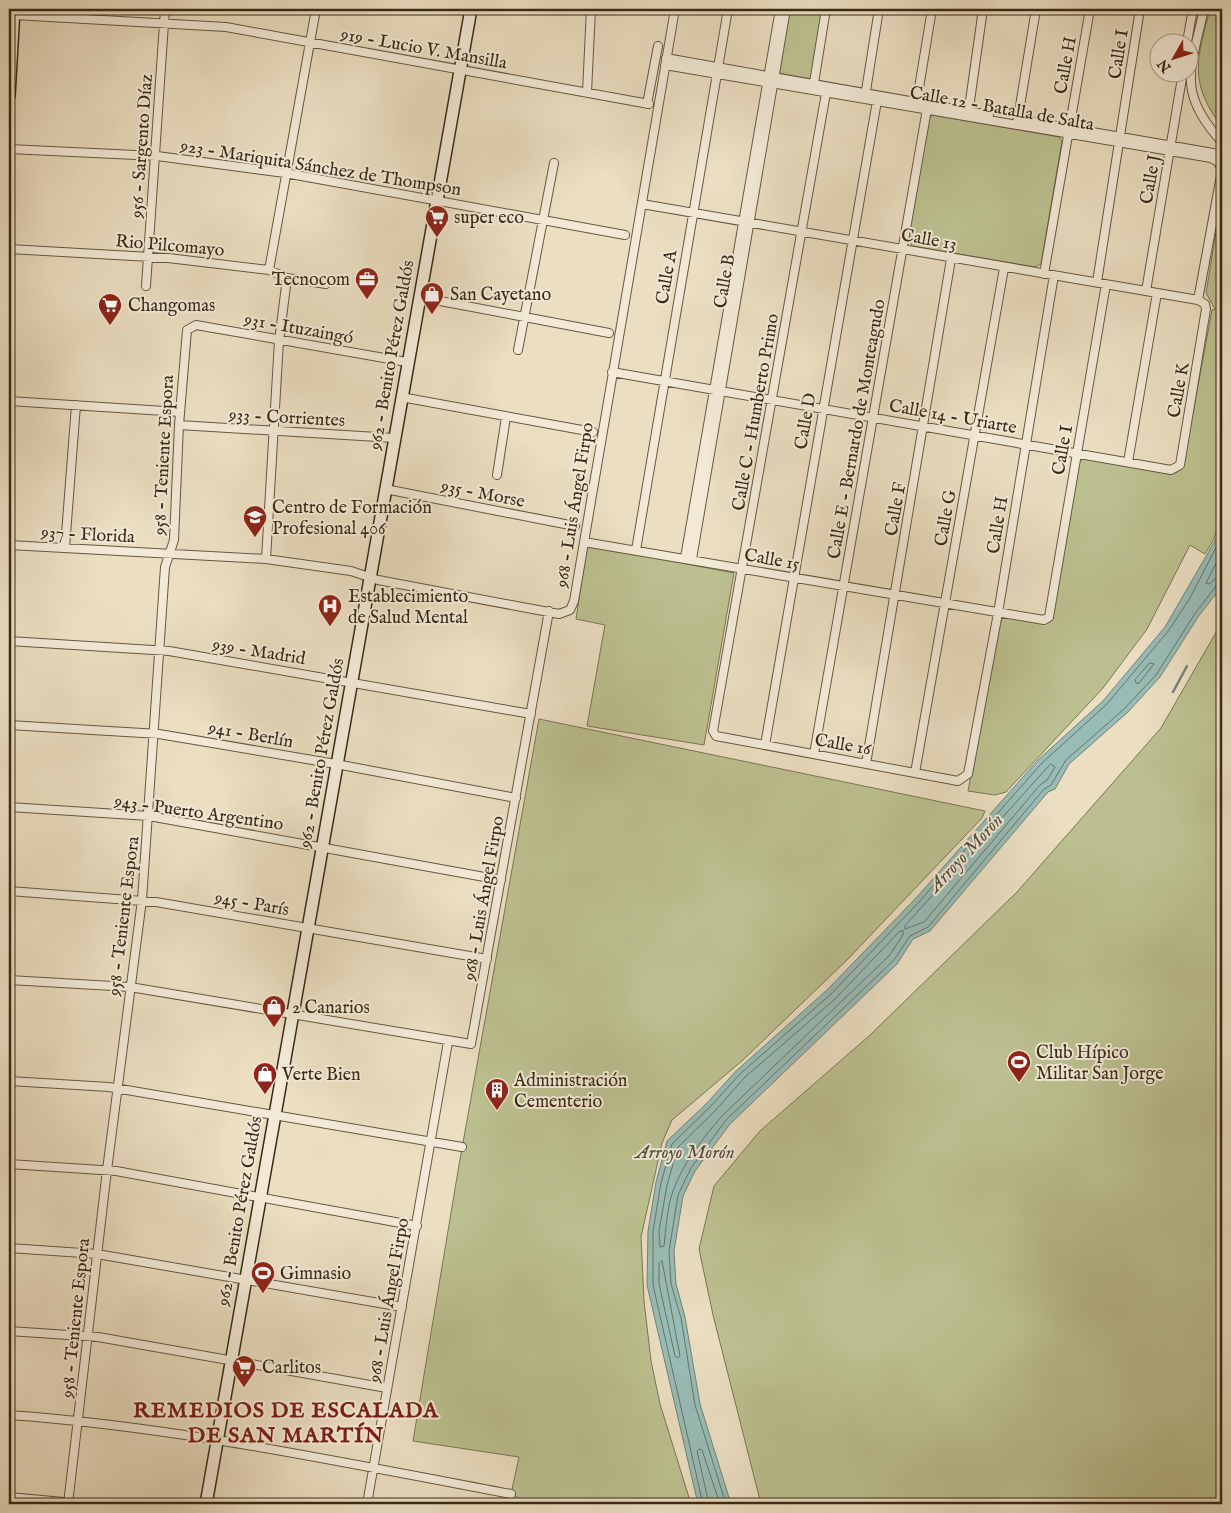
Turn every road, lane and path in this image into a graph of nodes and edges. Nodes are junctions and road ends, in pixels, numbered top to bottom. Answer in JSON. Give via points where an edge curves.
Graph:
{"nodes":[{"id":1,"x":165,"y":9,"type":"edge"},
{"id":2,"x":316,"y":9,"type":"edge"},
{"id":3,"x":470,"y":9,"type":"edge"},
{"id":4,"x":591,"y":9,"type":"edge"},
{"id":5,"x":675,"y":9,"type":"edge"},
{"id":6,"x":728,"y":9,"type":"edge"},
{"id":7,"x":780,"y":9,"type":"edge"},
{"id":8,"x":786,"y":9,"type":"edge"},
{"id":9,"x":826,"y":9,"type":"edge"},
{"id":10,"x":879,"y":9,"type":"edge"},
{"id":11,"x":932,"y":9,"type":"edge"},
{"id":12,"x":983,"y":9,"type":"edge"},
{"id":13,"x":1036,"y":9,"type":"edge"},
{"id":14,"x":1090,"y":9,"type":"edge"},
{"id":15,"x":1140,"y":9,"type":"edge"},
{"id":16,"x":1192,"y":9,"type":"edge"},
{"id":17,"x":1204,"y":9,"type":"edge"},
{"id":18,"x":14,"y":12,"type":"edge"},
{"id":19,"x":164,"y":23,"type":"junction"},
{"id":20,"x":1189,"y":32,"type":"edge"},
{"id":21,"x":310,"y":43,"type":"junction"},
{"id":22,"x":658,"y":46,"type":"dead end"},
{"id":23,"x":665,"y":61,"type":"junction"},
{"id":24,"x":460,"y":68,"type":"junction"},
{"id":25,"x":10,"y":69,"type":"edge"},
{"id":26,"x":717,"y":71,"type":"junction"},
{"id":27,"x":771,"y":80,"type":"junction"},
{"id":28,"x":1180,"y":82,"type":"edge"},
{"id":29,"x":813,"y":88,"type":"junction"},
{"id":30,"x":587,"y":92,"type":"junction"},
{"id":31,"x":826,"y":93,"type":"junction"},
{"id":32,"x":9,"y":96,"type":"edge"},
{"id":33,"x":865,"y":96,"type":"junction"},
{"id":34,"x":877,"y":101,"type":"junction"},
{"id":35,"x":916,"y":105,"type":"junction"},
{"id":36,"x":927,"y":109,"type":"junction"},
{"id":37,"x":969,"y":114,"type":"junction"},
{"id":38,"x":1017,"y":122,"type":"junction"},
{"id":39,"x":1068,"y":131,"type":"junction"},
{"id":40,"x":1120,"y":140,"type":"junction"},
{"id":41,"x":1222,"y":142,"type":"edge"},
{"id":42,"x":9,"y":149,"type":"edge"},
{"id":43,"x":1170,"y":150,"type":"junction"},
{"id":44,"x":156,"y":156,"type":"junction"},
{"id":45,"x":554,"y":163,"type":"dead end"},
{"id":46,"x":1222,"y":164,"type":"edge"},
{"id":47,"x":1222,"y":170,"type":"edge"},
{"id":48,"x":285,"y":173,"type":"junction"},
{"id":49,"x":436,"y":200,"type":"junction"},
{"id":50,"x":642,"y":204,"type":"junction"},
{"id":51,"x":692,"y":213,"type":"junction"},
{"id":52,"x":543,"y":219,"type":"junction"},
{"id":53,"x":746,"y":222,"type":"junction"},
{"id":54,"x":802,"y":231,"type":"junction"},
{"id":55,"x":625,"y":235,"type":"dead end"},
{"id":56,"x":851,"y":240,"type":"junction"},
{"id":57,"x":9,"y":249,"type":"edge"},
{"id":58,"x":903,"y":250,"type":"junction"},
{"id":59,"x":149,"y":257,"type":"junction"},
{"id":60,"x":952,"y":258,"type":"junction"},
{"id":61,"x":1004,"y":268,"type":"junction"},
{"id":62,"x":269,"y":270,"type":"junction"},
{"id":63,"x":1044,"y":274,"type":"junction"},
{"id":64,"x":1054,"y":275,"type":"junction"},
{"id":65,"x":287,"y":278,"type":"junction"},
{"id":66,"x":1097,"y":282,"type":"junction"},
{"id":67,"x":326,"y":284,"type":"dead end"},
{"id":68,"x":1106,"y":284,"type":"junction"},
{"id":69,"x":146,"y":286,"type":"dead end"},
{"id":70,"x":1146,"y":291,"type":"junction"},
{"id":71,"x":1157,"y":293,"type":"junction"},
{"id":72,"x":419,"y":297,"type":"junction"},
{"id":73,"x":1198,"y":300,"type":"junction"},
{"id":74,"x":524,"y":316,"type":"junction"},
{"id":75,"x":187,"y":330,"type":"joint"},
{"id":76,"x":609,"y":333,"type":"dead end"},
{"id":77,"x":279,"y":341,"type":"junction"},
{"id":78,"x":518,"y":350,"type":"dead end"},
{"id":79,"x":407,"y":362,"type":"junction"},
{"id":80,"x":612,"y":372,"type":"junction"},
{"id":81,"x":664,"y":382,"type":"junction"},
{"id":82,"x":717,"y":391,"type":"junction"},
{"id":83,"x":401,"y":397,"type":"junction"},
{"id":84,"x":9,"y":401,"type":"edge"},
{"id":85,"x":772,"y":401,"type":"junction"},
{"id":86,"x":76,"y":406,"type":"junction"},
{"id":87,"x":822,"y":410,"type":"junction"},
{"id":88,"x":180,"y":412,"type":"junction"},
{"id":89,"x":506,"y":417,"type":"junction"},
{"id":90,"x":874,"y":417,"type":"junction"},
{"id":91,"x":179,"y":425,"type":"junction"},
{"id":92,"x":924,"y":427,"type":"junction"},
{"id":93,"x":275,"y":431,"type":"junction"},
{"id":94,"x":593,"y":432,"type":"dead end"},
{"id":95,"x":975,"y":435,"type":"junction"},
{"id":96,"x":394,"y":438,"type":"junction"},
{"id":97,"x":1026,"y":444,"type":"junction"},
{"id":98,"x":1077,"y":453,"type":"junction"},
{"id":99,"x":1128,"y":462,"type":"junction"},
{"id":100,"x":1171,"y":470,"type":"joint"},
{"id":101,"x":497,"y":475,"type":"dead end"},
{"id":102,"x":385,"y":489,"type":"junction"},
{"id":103,"x":576,"y":526,"type":"dead end"},
{"id":104,"x":584,"y":542,"type":"junction"},
{"id":105,"x":9,"y":545,"type":"edge"},
{"id":106,"x":65,"y":547,"type":"junction"},
{"id":107,"x":636,"y":550,"type":"junction"},
{"id":108,"x":169,"y":553,"type":"junction"},
{"id":109,"x":266,"y":559,"type":"junction"},
{"id":110,"x":689,"y":559,"type":"junction"},
{"id":111,"x":743,"y":569,"type":"junction"},
{"id":112,"x":370,"y":576,"type":"junction"},
{"id":113,"x":793,"y":578,"type":"junction"},
{"id":114,"x":843,"y":586,"type":"junction"},
{"id":115,"x":895,"y":595,"type":"junction"},
{"id":116,"x":946,"y":604,"type":"junction"},
{"id":117,"x":550,"y":611,"type":"junction"},
{"id":118,"x":998,"y":613,"type":"junction"},
{"id":119,"x":1044,"y":620,"type":"joint"},
{"id":120,"x":9,"y":641,"type":"edge"},
{"id":121,"x":159,"y":650,"type":"junction"},
{"id":122,"x":351,"y":681,"type":"junction"},
{"id":123,"x":531,"y":714,"type":"junction"},
{"id":124,"x":9,"y":725,"type":"edge"},
{"id":125,"x":152,"y":733,"type":"junction"},
{"id":126,"x":716,"y":736,"type":"joint"},
{"id":127,"x":765,"y":745,"type":"junction"},
{"id":128,"x":814,"y":754,"type":"junction"},
{"id":129,"x":336,"y":764,"type":"junction"},
{"id":130,"x":866,"y":764,"type":"junction"},
{"id":131,"x":915,"y":773,"type":"junction"},
{"id":132,"x":965,"y":777,"type":"joint"},
{"id":133,"x":516,"y":798,"type":"junction"},
{"id":134,"x":9,"y":808,"type":"edge"},
{"id":135,"x":149,"y":816,"type":"junction"},
{"id":136,"x":322,"y":846,"type":"junction"},
{"id":137,"x":501,"y":880,"type":"junction"},
{"id":138,"x":9,"y":891,"type":"edge"},
{"id":139,"x":142,"y":900,"type":"junction"},
{"id":140,"x":308,"y":928,"type":"junction"},
{"id":141,"x":488,"y":959,"type":"junction"},
{"id":142,"x":9,"y":980,"type":"edge"},
{"id":143,"x":130,"y":987,"type":"junction"},
{"id":144,"x":292,"y":1015,"type":"junction"},
{"id":145,"x":448,"y":1042,"type":"junction"},
{"id":146,"x":9,"y":1081,"type":"edge"},
{"id":147,"x":117,"y":1088,"type":"junction"},
{"id":148,"x":274,"y":1116,"type":"junction"},
{"id":149,"x":431,"y":1142,"type":"junction"},
{"id":150,"x":462,"y":1148,"type":"dead end"},
{"id":151,"x":9,"y":1164,"type":"edge"},
{"id":152,"x":106,"y":1170,"type":"junction"},
{"id":153,"x":260,"y":1197,"type":"junction"},
{"id":154,"x":417,"y":1226,"type":"junction"},
{"id":155,"x":9,"y":1248,"type":"edge"},
{"id":156,"x":97,"y":1254,"type":"junction"},
{"id":157,"x":245,"y":1279,"type":"junction"},
{"id":158,"x":402,"y":1307,"type":"junction"},
{"id":159,"x":9,"y":1331,"type":"edge"},
{"id":160,"x":89,"y":1336,"type":"junction"},
{"id":161,"x":230,"y":1359,"type":"junction"},
{"id":162,"x":387,"y":1388,"type":"junction"},
{"id":163,"x":9,"y":1415,"type":"edge"},
{"id":164,"x":79,"y":1420,"type":"junction"},
{"id":165,"x":217,"y":1441,"type":"junction"},
{"id":166,"x":372,"y":1468,"type":"junction"},
{"id":167,"x":511,"y":1494,"type":"dead end"},
{"id":168,"x":9,"y":1497,"type":"edge"},
{"id":169,"x":69,"y":1503,"type":"edge"},
{"id":170,"x":85,"y":1504,"type":"edge"},
{"id":171,"x":206,"y":1504,"type":"edge"},
{"id":172,"x":367,"y":1504,"type":"edge"}],
"edges":[{"from":1,"to":19,"type":"street","name":"956 - Sargento Díaz"},
{"from":2,"to":21,"type":"street"},
{"from":3,"to":24,"type":"main road","name":"962 - Benito Pérez Galdós"},
{"from":4,"to":30,"type":"street"},
{"from":5,"to":23,"type":"street","name":"968 - Luis Ángel Firpo"},
{"from":6,"to":26,"type":"street","name":"Calle A"},
{"from":7,"to":27,"type":"street","name":"Calle B"},
{"from":8,"to":27,"type":"street","name":"Calle B"},
{"from":9,"to":29,"type":"street"},
{"from":10,"to":33,"type":"street"},
{"from":11,"to":35,"type":"street"},
{"from":12,"to":37,"type":"street"},
{"from":13,"to":38,"type":"street"},
{"from":14,"to":39,"type":"street","name":"Calle H"},
{"from":15,"to":40,"type":"street","name":"Calle I"},
{"from":16,"to":20,"type":"street"},
{"from":17,"to":41,"type":"street","via":[[1190,91],[1207,126]]},
{"from":18,"to":19,"type":"street","name":"919 - Lucio V. Mansilla"},
{"from":18,"to":25,"type":"main road"},
{"from":19,"to":21,"type":"street","name":"919 - Lucio V. Mansilla","via":[[218,26]]},
{"from":19,"to":44,"type":"street","name":"956 - Sargento Díaz"},
{"from":21,"to":24,"type":"street","name":"919 - Lucio V. Mansilla"},
{"from":21,"to":48,"type":"street"},
{"from":22,"to":30,"type":"street","name":"919 - Lucio V. Mansilla","via":[[648,104]]},
{"from":23,"to":26,"type":"street","name":"Calle 12 - Batalla de Salta"},
{"from":23,"to":50,"type":"street","name":"968 - Luis Ángel Firpo"},
{"from":24,"to":30,"type":"street","name":"919 - Lucio V. Mansilla"},
{"from":24,"to":49,"type":"main road","name":"962 - Benito Pérez Galdós"},
{"from":25,"to":32,"type":"main road"},
{"from":26,"to":27,"type":"street","name":"Calle 12 - Batalla de Salta"},
{"from":26,"to":51,"type":"street","name":"Calle A"},
{"from":27,"to":29,"type":"street","name":"Calle 12 - Batalla de Salta"},
{"from":27,"to":53,"type":"street","name":"Calle B"},
{"from":28,"to":43,"type":"street","name":"Calle J"},
{"from":29,"to":31,"type":"street","name":"Calle 12 - Batalla de Salta"},
{"from":29,"to":33,"type":"street","name":"Calle 12 - Batalla de Salta"},
{"from":31,"to":33,"type":"street","name":"Calle 12 - Batalla de Salta"},
{"from":31,"to":54,"type":"street","name":"Calle C - Humberto Primo"},
{"from":33,"to":34,"type":"street","name":"Calle 12 - Batalla de Salta"},
{"from":33,"to":35,"type":"street","name":"Calle 12 - Batalla de Salta"},
{"from":34,"to":35,"type":"street","name":"Calle 12 - Batalla de Salta"},
{"from":34,"to":56,"type":"street","name":"Calle D"},
{"from":35,"to":36,"type":"street","name":"Calle 12 - Batalla de Salta"},
{"from":35,"to":37,"type":"street","name":"Calle 12 - Batalla de Salta"},
{"from":36,"to":37,"type":"street","name":"Calle 12 - Batalla de Salta"},
{"from":36,"to":58,"type":"street","name":"Calle E - Bernardo de Monteagudo"},
{"from":37,"to":38,"type":"street","name":"Calle 12 - Batalla de Salta"},
{"from":38,"to":39,"type":"street","name":"Calle 12 - Batalla de Salta"},
{"from":39,"to":40,"type":"street","name":"Calle 12 - Batalla de Salta"},
{"from":39,"to":63,"type":"street","name":"Calle H"},
{"from":40,"to":43,"type":"street","name":"Calle 12 - Batalla de Salta"},
{"from":40,"to":66,"type":"street","name":"Calle I"},
{"from":42,"to":44,"type":"street","name":"923 - Mariquita Sánchez de Thompson"},
{"from":43,"to":46,"type":"street","name":"Calle 12 - Batalla de Salta","via":[[1213,152]]},
{"from":43,"to":47,"type":"street","name":"Calle 12 - Batalla de Salta","via":[[1211,158]]},
{"from":43,"to":70,"type":"street","name":"Calle J"},
{"from":44,"to":48,"type":"street","name":"923 - Mariquita Sánchez de Thompson"},
{"from":44,"to":59,"type":"street","name":"956 - Sargento Díaz"},
{"from":45,"to":52,"type":"street"},
{"from":46,"to":47,"type":"street","name":"Calle 12 - Batalla de Salta"},
{"from":47,"to":73,"type":"street"},
{"from":48,"to":49,"type":"street","name":"923 - Mariquita Sánchez de Thompson"},
{"from":48,"to":62,"type":"street"},
{"from":49,"to":52,"type":"street","name":"923 - Mariquita Sánchez de Thompson"},
{"from":49,"to":72,"type":"main road","name":"962 - Benito Pérez Galdós"},
{"from":50,"to":51,"type":"street","name":"Calle 13"},
{"from":50,"to":80,"type":"street","name":"968 - Luis Ángel Firpo"},
{"from":51,"to":53,"type":"street","name":"Calle 13"},
{"from":51,"to":81,"type":"street","name":"Calle A"},
{"from":52,"to":55,"type":"street","name":"923 - Mariquita Sánchez de Thompson"},
{"from":52,"to":74,"type":"street"},
{"from":53,"to":54,"type":"street","name":"Calle 13"},
{"from":53,"to":82,"type":"street","name":"Calle B"},
{"from":54,"to":56,"type":"street","name":"Calle 13"},
{"from":54,"to":85,"type":"street","name":"Calle C - Humberto Primo"},
{"from":56,"to":58,"type":"street","name":"Calle 13"},
{"from":56,"to":87,"type":"street","name":"Calle D"},
{"from":57,"to":59,"type":"street","name":"Rio Pilcomayo"},
{"from":58,"to":60,"type":"street","name":"Calle 13"},
{"from":58,"to":90,"type":"street","name":"Calle E - Bernardo de Monteagudo"},
{"from":59,"to":62,"type":"street","name":"Rio Pilcomayo"},
{"from":59,"to":69,"type":"street","name":"956 - Sargento Díaz"},
{"from":60,"to":61,"type":"street","name":"Calle 13"},
{"from":60,"to":92,"type":"street","name":"Calle F"},
{"from":61,"to":63,"type":"street","name":"Calle 13"},
{"from":61,"to":95,"type":"street","name":"Calle G"},
{"from":62,"to":65,"type":"street","name":"Rio Pilcomayo"},
{"from":63,"to":64,"type":"street","name":"Calle 13"},
{"from":64,"to":66,"type":"street","name":"Calle 13"},
{"from":64,"to":97,"type":"street","name":"Calle H"},
{"from":65,"to":67,"type":"street","name":"Rio Pilcomayo"},
{"from":65,"to":77,"type":"street"},
{"from":66,"to":68,"type":"street","name":"Calle 13"},
{"from":68,"to":70,"type":"street","name":"Calle 13"},
{"from":68,"to":98,"type":"street","name":"Calle I"},
{"from":70,"to":71,"type":"street","name":"Calle 13"},
{"from":71,"to":73,"type":"street","name":"Calle 13"},
{"from":71,"to":99,"type":"street"},
{"from":72,"to":74,"type":"street"},
{"from":72,"to":79,"type":"main road","name":"962 - Benito Pérez Galdós"},
{"from":73,"to":100,"type":"street","name":"Calle K","via":[[1205,304],[1206,309],[1180,465]]},
{"from":74,"to":76,"type":"street"},
{"from":74,"to":78,"type":"street"},
{"from":75,"to":77,"type":"street","name":"931 - Ituzaingó","via":[[196,326]]},
{"from":75,"to":88,"type":"street","name":"958 - Teniente Espora"},
{"from":77,"to":79,"type":"street","name":"931 - Ituzaingó"},
{"from":77,"to":93,"type":"street"},
{"from":79,"to":83,"type":"main road","name":"962 - Benito Pérez Galdós"},
{"from":80,"to":81,"type":"street","name":"Calle 14 - Uriarte"},
{"from":80,"to":104,"type":"street","name":"968 - Luis Ángel Firpo"},
{"from":81,"to":82,"type":"street","name":"Calle 14 - Uriarte"},
{"from":81,"to":107,"type":"street","name":"Calle A"},
{"from":82,"to":85,"type":"street","name":"Calle 14 - Uriarte"},
{"from":82,"to":110,"type":"street","name":"Calle B"},
{"from":83,"to":89,"type":"street"},
{"from":83,"to":96,"type":"main road","name":"962 - Benito Pérez Galdós"},
{"from":84,"to":86,"type":"street"},
{"from":85,"to":87,"type":"street","name":"Calle 14 - Uriarte"},
{"from":85,"to":111,"type":"street","name":"Calle C - Humberto Primo"},
{"from":86,"to":88,"type":"street"},
{"from":86,"to":106,"type":"street"},
{"from":87,"to":90,"type":"street","name":"Calle 14 - Uriarte"},
{"from":87,"to":113,"type":"street","name":"Calle D"},
{"from":88,"to":91,"type":"street","name":"958 - Teniente Espora"},
{"from":89,"to":94,"type":"street"},
{"from":89,"to":101,"type":"street"},
{"from":90,"to":92,"type":"street","name":"Calle 14 - Uriarte"},
{"from":90,"to":114,"type":"street","name":"Calle E - Bernardo de Monteagudo"},
{"from":91,"to":93,"type":"street","name":"933 - Corrientes"},
{"from":91,"to":108,"type":"street","name":"958 - Teniente Espora","via":[[174,540]]},
{"from":92,"to":95,"type":"street","name":"Calle 14 - Uriarte"},
{"from":92,"to":115,"type":"street","name":"Calle F"},
{"from":93,"to":96,"type":"street","name":"933 - Corrientes"},
{"from":93,"to":109,"type":"street"},
{"from":95,"to":97,"type":"street","name":"Calle 14 - Uriarte"},
{"from":95,"to":116,"type":"street","name":"Calle G"},
{"from":96,"to":102,"type":"main road","name":"962 - Benito Pérez Galdós"},
{"from":97,"to":98,"type":"street","name":"Calle 14 - Uriarte"},
{"from":97,"to":118,"type":"street","name":"Calle H"},
{"from":98,"to":99,"type":"street","name":"Calle 14 - Uriarte"},
{"from":98,"to":119,"type":"street","name":"Calle I","via":[[1049,617]]},
{"from":99,"to":100,"type":"street","name":"Calle 14 - Uriarte"},
{"from":102,"to":103,"type":"street","name":"935 - Morse"},
{"from":102,"to":112,"type":"main road","name":"962 - Benito Pérez Galdós"},
{"from":104,"to":107,"type":"street","name":"Calle 15"},
{"from":104,"to":117,"type":"street","name":"968 - Luis Ángel Firpo","via":[[573,606],[562,614]]},
{"from":105,"to":106,"type":"street","name":"937 - Florida"},
{"from":106,"to":108,"type":"street","name":"937 - Florida"},
{"from":107,"to":110,"type":"street","name":"Calle 15"},
{"from":108,"to":109,"type":"street","name":"937 - Florida"},
{"from":108,"to":121,"type":"street","name":"958 - Teniente Espora","via":[[165,567]]},
{"from":109,"to":112,"type":"street","name":"937 - Florida"},
{"from":110,"to":111,"type":"street","name":"Calle 15"},
{"from":111,"to":113,"type":"street","name":"Calle 15"},
{"from":111,"to":126,"type":"street","name":"Calle C - Humberto Primo","via":[[713,731]]},
{"from":112,"to":117,"type":"street","name":"937 - Florida"},
{"from":112,"to":122,"type":"main road","name":"962 - Benito Pérez Galdós"},
{"from":113,"to":114,"type":"street","name":"Calle 15"},
{"from":113,"to":127,"type":"street","name":"Calle D"},
{"from":114,"to":115,"type":"street","name":"Calle 15"},
{"from":114,"to":128,"type":"street","name":"Calle E - Bernardo de Monteagudo"},
{"from":115,"to":116,"type":"street","name":"Calle 15"},
{"from":115,"to":130,"type":"street","name":"Calle F"},
{"from":116,"to":118,"type":"street","name":"Calle 15"},
{"from":116,"to":131,"type":"street","name":"Calle G"},
{"from":117,"to":123,"type":"street","name":"968 - Luis Ángel Firpo"},
{"from":118,"to":119,"type":"street","name":"Calle 15"},
{"from":118,"to":132,"type":"street","name":"Calle H"},
{"from":120,"to":121,"type":"street","name":"939 - Madrid"},
{"from":121,"to":122,"type":"street","name":"939 - Madrid"},
{"from":121,"to":125,"type":"street","name":"958 - Teniente Espora"},
{"from":122,"to":123,"type":"street","name":"939 - Madrid"},
{"from":122,"to":129,"type":"main road","name":"962 - Benito Pérez Galdós"},
{"from":123,"to":133,"type":"street","name":"968 - Luis Ángel Firpo"},
{"from":124,"to":125,"type":"street","name":"941 - Berlín"},
{"from":125,"to":129,"type":"street","name":"941 - Berlín"},
{"from":125,"to":135,"type":"street","name":"958 - Teniente Espora"},
{"from":126,"to":127,"type":"street","name":"Calle 16"},
{"from":127,"to":128,"type":"street","name":"Calle 16"},
{"from":128,"to":130,"type":"street","name":"Calle 16"},
{"from":129,"to":133,"type":"street","name":"941 - Berlín"},
{"from":129,"to":136,"type":"main road","name":"962 - Benito Pérez Galdós"},
{"from":130,"to":131,"type":"street","name":"Calle 16"},
{"from":131,"to":132,"type":"street","name":"Calle 16","via":[[958,780]]},
{"from":133,"to":137,"type":"street","name":"968 - Luis Ángel Firpo"},
{"from":134,"to":135,"type":"street","name":"943 - Puerto Argentino"},
{"from":135,"to":136,"type":"street","name":"943 - Puerto Argentino"},
{"from":135,"to":139,"type":"street","name":"958 - Teniente Espora"},
{"from":136,"to":137,"type":"street","name":"943 - Puerto Argentino"},
{"from":136,"to":140,"type":"main road","name":"962 - Benito Pérez Galdós"},
{"from":137,"to":141,"type":"street","name":"968 - Luis Ángel Firpo"},
{"from":138,"to":139,"type":"street","name":"945 - París"},
{"from":139,"to":140,"type":"street","name":"945 - París"},
{"from":139,"to":143,"type":"street","name":"958 - Teniente Espora"},
{"from":140,"to":141,"type":"street","name":"945 - París"},
{"from":140,"to":144,"type":"main road","name":"962 - Benito Pérez Galdós"},
{"from":141,"to":145,"type":"street","name":"968 - Luis Ángel Firpo","via":[[472,1044]]},
{"from":142,"to":143,"type":"street"},
{"from":143,"to":144,"type":"street"},
{"from":143,"to":147,"type":"street","name":"958 - Teniente Espora"},
{"from":144,"to":145,"type":"street"},
{"from":144,"to":148,"type":"main road","name":"962 - Benito Pérez Galdós"},
{"from":145,"to":149,"type":"street","name":"968 - Luis Ángel Firpo"},
{"from":146,"to":147,"type":"street"},
{"from":147,"to":148,"type":"street"},
{"from":147,"to":152,"type":"street","name":"958 - Teniente Espora"},
{"from":148,"to":149,"type":"street"},
{"from":148,"to":153,"type":"main road","name":"962 - Benito Pérez Galdós"},
{"from":149,"to":150,"type":"street"},
{"from":149,"to":154,"type":"street","name":"968 - Luis Ángel Firpo"},
{"from":151,"to":152,"type":"street"},
{"from":152,"to":153,"type":"street"},
{"from":152,"to":156,"type":"street","name":"958 - Teniente Espora"},
{"from":153,"to":154,"type":"street"},
{"from":153,"to":157,"type":"main road","name":"962 - Benito Pérez Galdós"},
{"from":154,"to":158,"type":"street","name":"968 - Luis Ángel Firpo"},
{"from":155,"to":156,"type":"street"},
{"from":156,"to":157,"type":"street"},
{"from":156,"to":160,"type":"street","name":"958 - Teniente Espora"},
{"from":157,"to":158,"type":"street"},
{"from":157,"to":161,"type":"main road","name":"962 - Benito Pérez Galdós"},
{"from":158,"to":162,"type":"street","name":"968 - Luis Ángel Firpo"},
{"from":159,"to":160,"type":"street"},
{"from":160,"to":161,"type":"street"},
{"from":160,"to":164,"type":"street","name":"958 - Teniente Espora"},
{"from":161,"to":162,"type":"street"},
{"from":161,"to":165,"type":"main road","name":"962 - Benito Pérez Galdós"},
{"from":162,"to":166,"type":"street","name":"968 - Luis Ángel Firpo"},
{"from":163,"to":164,"type":"street"},
{"from":164,"to":165,"type":"street"},
{"from":164,"to":169,"type":"street","name":"958 - Teniente Espora"},
{"from":165,"to":166,"type":"street"},
{"from":165,"to":171,"type":"main road","name":"962 - Benito Pérez Galdós"},
{"from":166,"to":167,"type":"street"},
{"from":166,"to":172,"type":"street","name":"968 - Luis Ángel Firpo"},
{"from":168,"to":169,"type":"street"},
{"from":169,"to":170,"type":"street"}]}
